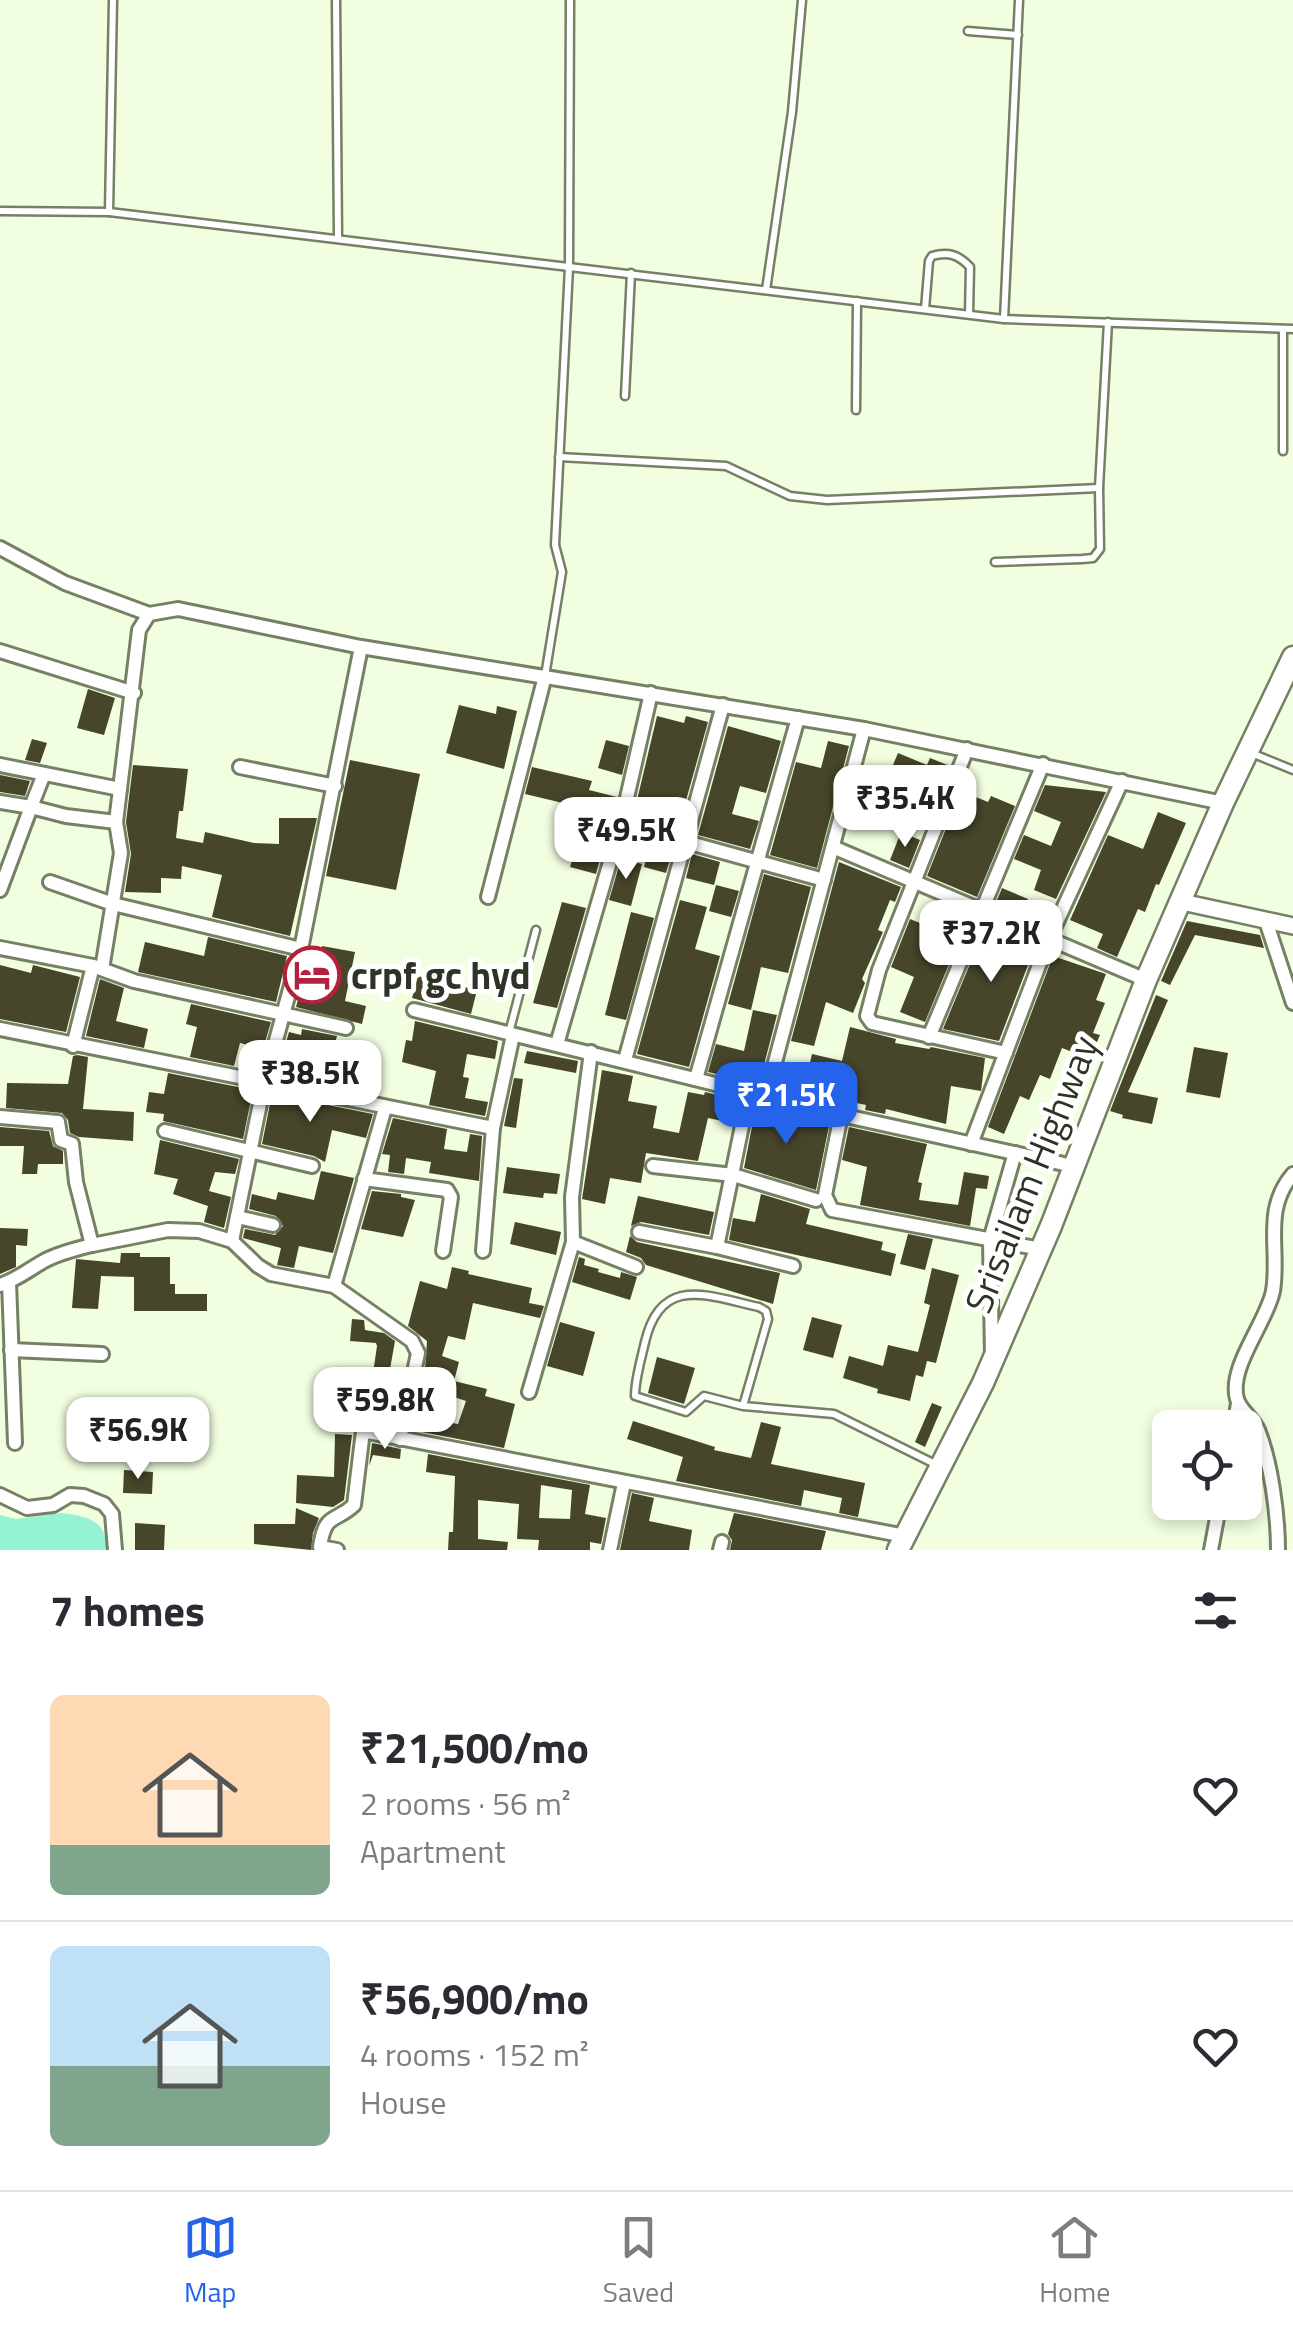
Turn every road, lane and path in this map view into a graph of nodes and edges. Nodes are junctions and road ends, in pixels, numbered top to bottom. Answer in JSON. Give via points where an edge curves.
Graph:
{"nodes":[{"id":1,"x":113,"y":0,"type":"edge"},
{"id":2,"x":336,"y":0,"type":"edge"},
{"id":3,"x":570,"y":0,"type":"edge"},
{"id":4,"x":802,"y":0,"type":"edge"},
{"id":5,"x":1019,"y":0,"type":"edge"},
{"id":6,"x":968,"y":31,"type":"dead end"},
{"id":7,"x":1018,"y":34,"type":"junction"},
{"id":8,"x":0,"y":211,"type":"edge"},
{"id":9,"x":110,"y":212,"type":"junction"},
{"id":10,"x":338,"y":237,"type":"junction"},
{"id":11,"x":570,"y":267,"type":"junction"},
{"id":12,"x":631,"y":274,"type":"junction"},
{"id":13,"x":766,"y":290,"type":"junction"},
{"id":14,"x":857,"y":301,"type":"junction"},
{"id":15,"x":926,"y":309,"type":"junction"},
{"id":16,"x":969,"y":314,"type":"junction"},
{"id":17,"x":1004,"y":319,"type":"junction"},
{"id":18,"x":1108,"y":322,"type":"junction"},
{"id":19,"x":1283,"y":329,"type":"junction"},
{"id":20,"x":1293,"y":329,"type":"edge"},
{"id":21,"x":625,"y":396,"type":"dead end"},
{"id":22,"x":856,"y":410,"type":"dead end"},
{"id":23,"x":1283,"y":450,"type":"dead end"},
{"id":24,"x":559,"y":457,"type":"junction"},
{"id":25,"x":1100,"y":488,"type":"junction"},
{"id":26,"x":0,"y":548,"type":"edge"},
{"id":27,"x":995,"y":562,"type":"dead end"},
{"id":28,"x":149,"y":614,"type":"junction"},
{"id":29,"x":360,"y":646,"type":"junction"},
{"id":30,"x":0,"y":651,"type":"edge"},
{"id":31,"x":1293,"y":656,"type":"edge"},
{"id":32,"x":544,"y":676,"type":"junction"},
{"id":33,"x":134,"y":693,"type":"junction"},
{"id":34,"x":651,"y":693,"type":"junction"},
{"id":35,"x":723,"y":705,"type":"junction"},
{"id":36,"x":798,"y":718,"type":"junction"},
{"id":37,"x":864,"y":730,"type":"junction"},
{"id":38,"x":967,"y":749,"type":"junction"},
{"id":39,"x":1248,"y":751,"type":"junction"},
{"id":40,"x":1043,"y":764,"type":"junction"},
{"id":41,"x":0,"y":766,"type":"edge"},
{"id":42,"x":240,"y":767,"type":"dead end"},
{"id":43,"x":1293,"y":770,"type":"edge"},
{"id":44,"x":44,"y":774,"type":"junction"},
{"id":45,"x":1122,"y":780,"type":"junction"},
{"id":46,"x":335,"y":786,"type":"junction"},
{"id":47,"x":120,"y":789,"type":"junction"},
{"id":48,"x":0,"y":802,"type":"edge"},
{"id":49,"x":1224,"y":803,"type":"junction"},
{"id":50,"x":31,"y":807,"type":"junction"},
{"id":51,"x":116,"y":822,"type":"junction"},
{"id":52,"x":621,"y":824,"type":"junction"},
{"id":53,"x":685,"y":842,"type":"junction"},
{"id":54,"x":835,"y":848,"type":"junction"},
{"id":55,"x":757,"y":863,"type":"junction"},
{"id":56,"x":824,"y":880,"type":"junction"},
{"id":57,"x":50,"y":882,"type":"dead end"},
{"id":58,"x":911,"y":882,"type":"junction"},
{"id":59,"x":0,"y":890,"type":"edge"},
{"id":60,"x":488,"y":897,"type":"dead end"},
{"id":61,"x":1182,"y":902,"type":"junction"},
{"id":62,"x":113,"y":904,"type":"junction"},
{"id":63,"x":981,"y":911,"type":"junction"},
{"id":64,"x":1266,"y":921,"type":"junction"},
{"id":65,"x":1293,"y":926,"type":"edge"},
{"id":66,"x":536,"y":930,"type":"dead end"},
{"id":67,"x":1049,"y":939,"type":"junction"},
{"id":68,"x":0,"y":948,"type":"edge"},
{"id":69,"x":301,"y":949,"type":"junction"},
{"id":70,"x":97,"y":968,"type":"junction"},
{"id":71,"x":1146,"y":980,"type":"junction"},
{"id":72,"x":1293,"y":1004,"type":"edge"},
{"id":73,"x":414,"y":1010,"type":"dead end"},
{"id":74,"x":284,"y":1015,"type":"junction"},
{"id":75,"x":346,"y":1028,"type":"dead end"},
{"id":76,"x":0,"y":1029,"type":"edge"},
{"id":77,"x":511,"y":1034,"type":"junction"},
{"id":78,"x":930,"y":1037,"type":"junction"},
{"id":79,"x":557,"y":1044,"type":"junction"},
{"id":80,"x":73,"y":1046,"type":"junction"},
{"id":81,"x":591,"y":1052,"type":"junction"},
{"id":82,"x":1006,"y":1053,"type":"junction"},
{"id":83,"x":625,"y":1060,"type":"junction"},
{"id":84,"x":696,"y":1079,"type":"junction"},
{"id":85,"x":264,"y":1084,"type":"junction"},
{"id":86,"x":749,"y":1092,"type":"junction"},
{"id":87,"x":766,"y":1096,"type":"junction"},
{"id":88,"x":384,"y":1108,"type":"junction"},
{"id":89,"x":841,"y":1115,"type":"junction"},
{"id":90,"x":0,"y":1117,"type":"edge"},
{"id":91,"x":494,"y":1128,"type":"junction"},
{"id":92,"x":165,"y":1131,"type":"dead end"},
{"id":93,"x":971,"y":1144,"type":"junction"},
{"id":94,"x":252,"y":1150,"type":"junction"},
{"id":95,"x":1015,"y":1153,"type":"junction"},
{"id":96,"x":312,"y":1166,"type":"dead end"},
{"id":97,"x":653,"y":1166,"type":"dead end"},
{"id":98,"x":1074,"y":1166,"type":"junction"},
{"id":99,"x":1293,"y":1174,"type":"edge"},
{"id":100,"x":733,"y":1176,"type":"junction"},
{"id":101,"x":364,"y":1179,"type":"junction"},
{"id":102,"x":816,"y":1200,"type":"dead end"},
{"id":103,"x":237,"y":1217,"type":"junction"},
{"id":104,"x":273,"y":1225,"type":"dead end"},
{"id":105,"x":640,"y":1232,"type":"dead end"},
{"id":106,"x":990,"y":1240,"type":"junction"},
{"id":107,"x":232,"y":1241,"type":"junction"},
{"id":108,"x":573,"y":1242,"type":"junction"},
{"id":109,"x":92,"y":1245,"type":"junction"},
{"id":110,"x":717,"y":1247,"type":"junction"},
{"id":111,"x":1041,"y":1249,"type":"junction"},
{"id":112,"x":484,"y":1250,"type":"dead end"},
{"id":113,"x":443,"y":1252,"type":"dead end"},
{"id":114,"x":792,"y":1266,"type":"dead end"},
{"id":115,"x":636,"y":1267,"type":"dead end"},
{"id":116,"x":5,"y":1284,"type":"edge"},
{"id":117,"x":334,"y":1286,"type":"junction"},
{"id":118,"x":12,"y":1350,"type":"junction"},
{"id":119,"x":102,"y":1354,"type":"dead end"},
{"id":120,"x":992,"y":1363,"type":"junction"},
{"id":121,"x":6,"y":1390,"type":"edge"},
{"id":122,"x":530,"y":1392,"type":"dead end"},
{"id":123,"x":1238,"y":1404,"type":"junction"},
{"id":124,"x":743,"y":1406,"type":"junction"},
{"id":125,"x":1237,"y":1410,"type":"edge"},
{"id":126,"x":400,"y":1439,"type":"junction"},
{"id":127,"x":15,"y":1443,"type":"dead end"},
{"id":128,"x":940,"y":1467,"type":"junction"},
{"id":129,"x":624,"y":1483,"type":"junction"},
{"id":130,"x":0,"y":1495,"type":"edge"},
{"id":131,"x":1217,"y":1520,"type":"edge"},
{"id":132,"x":902,"y":1543,"type":"edge"},
{"id":133,"x":320,"y":1549,"type":"edge"},
{"id":134,"x":115,"y":1550,"type":"edge"},
{"id":135,"x":337,"y":1550,"type":"edge"},
{"id":136,"x":610,"y":1550,"type":"edge"},
{"id":137,"x":1211,"y":1550,"type":"edge"},
{"id":138,"x":1278,"y":1550,"type":"edge"}],
"edges":[{"from":1,"to":9,"type":"lane"},
{"from":2,"to":10,"type":"lane"},
{"from":3,"to":11,"type":"lane"},
{"from":4,"to":13,"type":"lane"},
{"from":5,"to":7,"type":"lane"},
{"from":6,"to":7,"type":"lane"},
{"from":7,"to":17,"type":"lane"},
{"from":8,"to":9,"type":"lane"},
{"from":9,"to":10,"type":"lane"},
{"from":10,"to":11,"type":"lane"},
{"from":11,"to":12,"type":"lane"},
{"from":11,"to":24,"type":"lane"},
{"from":12,"to":13,"type":"lane"},
{"from":12,"to":21,"type":"lane"},
{"from":13,"to":14,"type":"lane"},
{"from":14,"to":15,"type":"lane"},
{"from":14,"to":22,"type":"lane"},
{"from":15,"to":16,"type":"lane"},
{"from":15,"to":16,"type":"lane","via":[[929,262],[950,254],[970,267]]},
{"from":16,"to":17,"type":"lane"},
{"from":17,"to":18,"type":"lane"},
{"from":18,"to":19,"type":"lane"},
{"from":18,"to":25,"type":"lane"},
{"from":19,"to":20,"type":"lane"},
{"from":19,"to":23,"type":"lane"},
{"from":24,"to":25,"type":"lane","via":[[726,466],[790,496],[828,500]]},
{"from":24,"to":32,"type":"lane","via":[[555,544],[562,572]]},
{"from":25,"to":27,"type":"lane","via":[[1100,549],[1092,558]]},
{"from":26,"to":28,"type":"street","via":[[65,584]]},
{"from":28,"to":29,"type":"street","via":[[178,609]]},
{"from":28,"to":33,"type":"street","via":[[139,630]]},
{"from":29,"to":32,"type":"street"},
{"from":29,"to":46,"type":"street"},
{"from":30,"to":33,"type":"street"},
{"from":31,"to":39,"type":"highway","name":"Srisailam Highway"},
{"from":32,"to":34,"type":"street"},
{"from":32,"to":60,"type":"street"},
{"from":33,"to":47,"type":"street"},
{"from":34,"to":35,"type":"street"},
{"from":34,"to":52,"type":"street"},
{"from":35,"to":36,"type":"street"},
{"from":35,"to":53,"type":"street"},
{"from":36,"to":37,"type":"street"},
{"from":36,"to":55,"type":"street"},
{"from":37,"to":38,"type":"street"},
{"from":37,"to":54,"type":"street"},
{"from":38,"to":40,"type":"street"},
{"from":38,"to":58,"type":"street"},
{"from":39,"to":43,"type":"lane"},
{"from":39,"to":49,"type":"highway","name":"Srisailam Highway"},
{"from":40,"to":45,"type":"street"},
{"from":40,"to":63,"type":"street"},
{"from":41,"to":44,"type":"street"},
{"from":42,"to":46,"type":"street"},
{"from":44,"to":47,"type":"street"},
{"from":44,"to":50,"type":"street"},
{"from":45,"to":49,"type":"street"},
{"from":45,"to":67,"type":"street"},
{"from":46,"to":69,"type":"street"},
{"from":47,"to":51,"type":"street"},
{"from":48,"to":50,"type":"street"},
{"from":49,"to":61,"type":"highway","name":"Srisailam Highway"},
{"from":50,"to":51,"type":"street"},
{"from":50,"to":59,"type":"street"},
{"from":51,"to":62,"type":"street","via":[[121,853]]},
{"from":52,"to":53,"type":"street"},
{"from":52,"to":79,"type":"street"},
{"from":53,"to":55,"type":"street"},
{"from":53,"to":83,"type":"street"},
{"from":54,"to":56,"type":"street"},
{"from":54,"to":58,"type":"street"},
{"from":55,"to":56,"type":"street"},
{"from":55,"to":84,"type":"street"},
{"from":56,"to":87,"type":"street"},
{"from":57,"to":62,"type":"street"},
{"from":58,"to":63,"type":"street"},
{"from":58,"to":78,"type":"street","via":[[867,1016],[872,1024]]},
{"from":61,"to":64,"type":"street"},
{"from":61,"to":71,"type":"highway","name":"Srisailam Highway"},
{"from":62,"to":69,"type":"street"},
{"from":62,"to":70,"type":"street"},
{"from":63,"to":67,"type":"street"},
{"from":63,"to":78,"type":"street"},
{"from":64,"to":65,"type":"street"},
{"from":64,"to":72,"type":"street"},
{"from":66,"to":77,"type":"lane"},
{"from":67,"to":71,"type":"street"},
{"from":67,"to":82,"type":"street"},
{"from":68,"to":70,"type":"street"},
{"from":69,"to":74,"type":"street"},
{"from":70,"to":74,"type":"street"},
{"from":70,"to":80,"type":"street"},
{"from":71,"to":98,"type":"highway","name":"Srisailam Highway"},
{"from":73,"to":77,"type":"street"},
{"from":74,"to":75,"type":"street"},
{"from":74,"to":85,"type":"street"},
{"from":76,"to":80,"type":"street"},
{"from":77,"to":79,"type":"street"},
{"from":77,"to":91,"type":"street"},
{"from":78,"to":82,"type":"street"},
{"from":79,"to":81,"type":"street"},
{"from":80,"to":85,"type":"street"},
{"from":81,"to":83,"type":"street"},
{"from":81,"to":108,"type":"street","via":[[572,1197]]},
{"from":82,"to":93,"type":"street"},
{"from":83,"to":84,"type":"street"},
{"from":84,"to":86,"type":"street"},
{"from":85,"to":88,"type":"street"},
{"from":85,"to":94,"type":"street"},
{"from":86,"to":87,"type":"street"},
{"from":86,"to":100,"type":"street"},
{"from":87,"to":89,"type":"street"},
{"from":88,"to":91,"type":"street"},
{"from":88,"to":101,"type":"street"},
{"from":89,"to":93,"type":"street"},
{"from":89,"to":106,"type":"street","via":[[825,1195],[832,1210]]},
{"from":90,"to":109,"type":"street","via":[[58,1122],[61,1140],[72,1144]]},
{"from":91,"to":112,"type":"street"},
{"from":92,"to":94,"type":"street"},
{"from":93,"to":95,"type":"street"},
{"from":94,"to":96,"type":"street"},
{"from":94,"to":103,"type":"street"},
{"from":95,"to":98,"type":"street"},
{"from":95,"to":106,"type":"street"},
{"from":97,"to":100,"type":"street"},
{"from":98,"to":111,"type":"highway","name":"Srisailam Highway"},
{"from":99,"to":123,"type":"street","via":[[1279,1192],[1272,1292],[1240,1368]]},
{"from":100,"to":102,"type":"street"},
{"from":100,"to":110,"type":"street"},
{"from":101,"to":113,"type":"street","via":[[447,1190]]},
{"from":101,"to":117,"type":"street"},
{"from":103,"to":104,"type":"street"},
{"from":103,"to":107,"type":"street"},
{"from":105,"to":110,"type":"street"},
{"from":106,"to":111,"type":"street"},
{"from":106,"to":120,"type":"street"},
{"from":107,"to":109,"type":"street","via":[[184,1228]]},
{"from":107,"to":117,"type":"street","via":[[271,1274]]},
{"from":108,"to":115,"type":"street"},
{"from":108,"to":122,"type":"street"},
{"from":109,"to":116,"type":"street","via":[[64,1252]]},
{"from":110,"to":114,"type":"street"},
{"from":111,"to":120,"type":"highway","name":"Srisailam Highway"},
{"from":116,"to":118,"type":"street"},
{"from":117,"to":126,"type":"street","via":[[416,1346]]},
{"from":118,"to":119,"type":"street"},
{"from":118,"to":121,"type":"street"},
{"from":120,"to":128,"type":"highway","name":"Srisailam Highway"},
{"from":121,"to":127,"type":"street"},
{"from":123,"to":125,"type":"street"},
{"from":123,"to":138,"type":"street","via":[[1256,1424],[1266,1454]]},
{"from":124,"to":124,"type":"lane","via":[[704,1396],[686,1412],[635,1396],[649,1326],[661,1305],[696,1294],[766,1311]]},
{"from":124,"to":128,"type":"lane","via":[[834,1414]]},
{"from":126,"to":129,"type":"street"},
{"from":126,"to":133,"type":"street","via":[[363,1432],[354,1505],[331,1517]]},
{"from":128,"to":132,"type":"highway","name":"Srisailam Highway"},
{"from":129,"to":132,"type":"street"},
{"from":129,"to":136,"type":"street"},
{"from":130,"to":134,"type":"street","via":[[27,1508],[70,1495],[104,1504],[112,1514]]},
{"from":131,"to":137,"type":"street"},
{"from":133,"to":135,"type":"street"}]}
